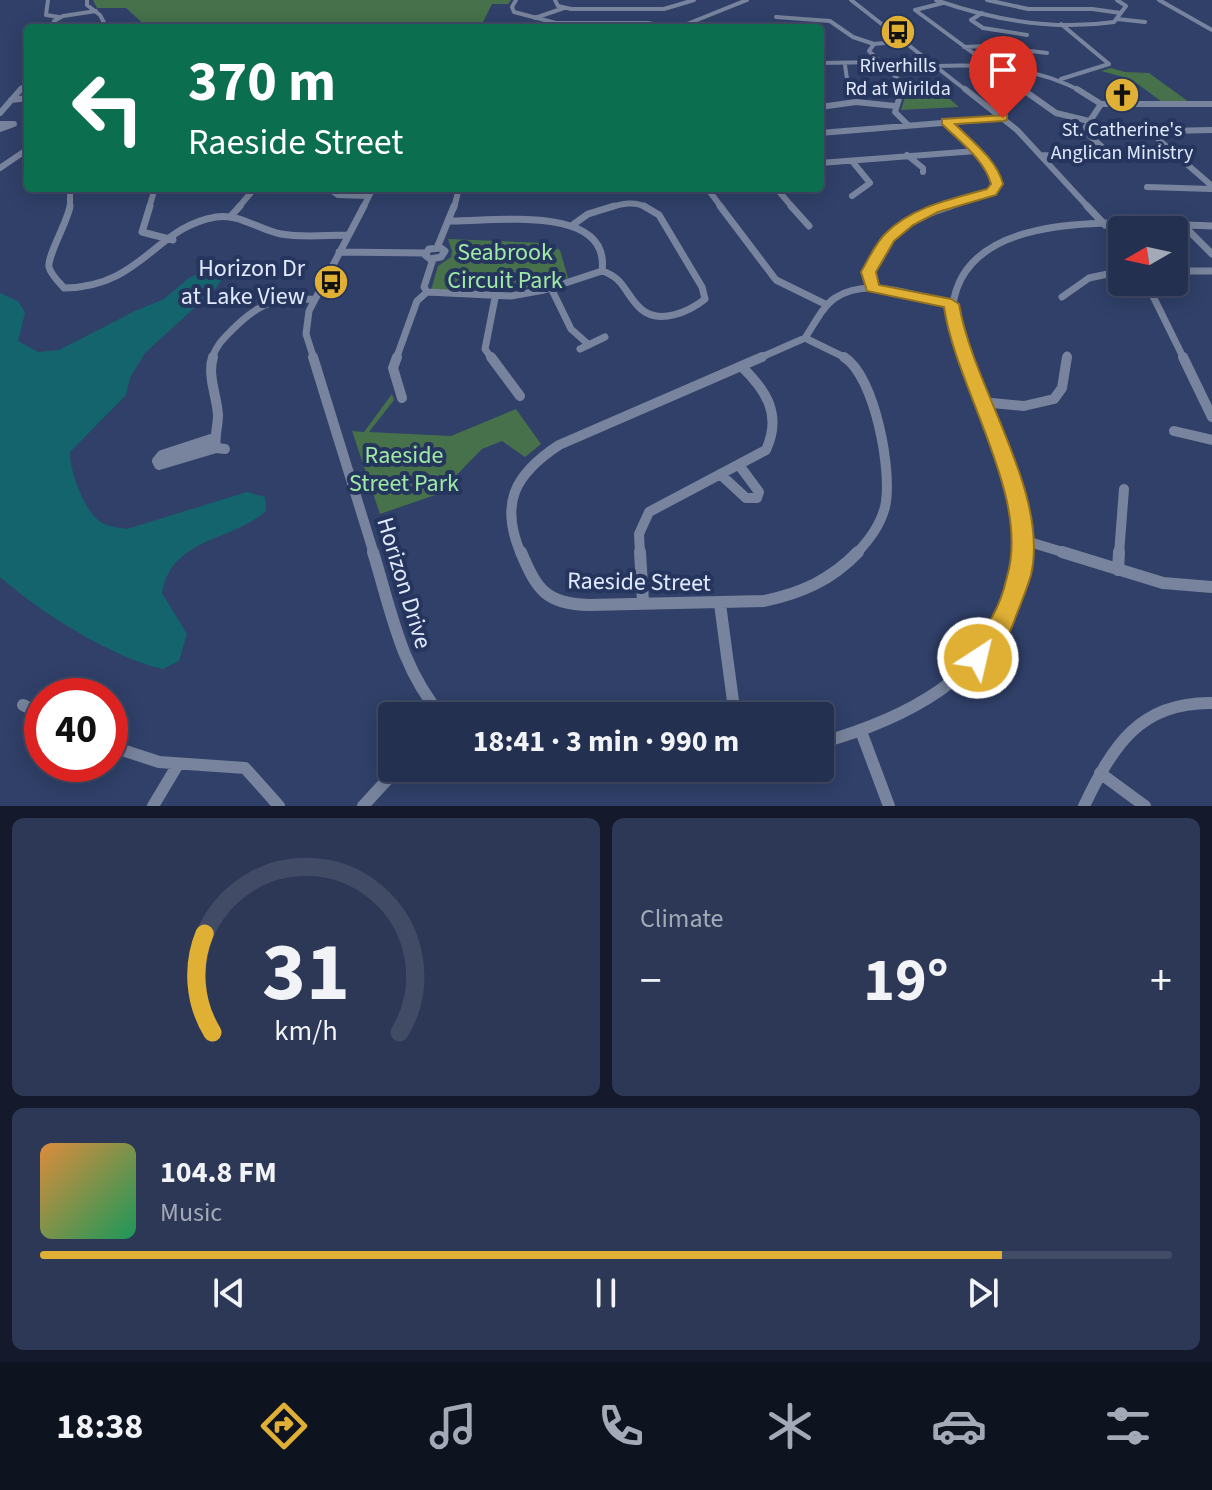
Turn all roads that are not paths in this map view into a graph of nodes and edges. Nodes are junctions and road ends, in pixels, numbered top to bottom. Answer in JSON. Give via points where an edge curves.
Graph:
{"nodes":[{"id":1,"x":48,"y":0,"type":"edge"},
{"id":2,"x":87,"y":0,"type":"edge"},
{"id":3,"x":516,"y":0,"type":"edge"},
{"id":4,"x":555,"y":0,"type":"edge"},
{"id":5,"x":675,"y":0,"type":"edge"},
{"id":6,"x":694,"y":0,"type":"edge"},
{"id":7,"x":745,"y":0,"type":"edge"},
{"id":8,"x":851,"y":0,"type":"edge"},
{"id":9,"x":858,"y":0,"type":"edge"},
{"id":10,"x":936,"y":0,"type":"edge"},
{"id":11,"x":987,"y":0,"type":"edge"},
{"id":12,"x":1117,"y":0,"type":"edge"},
{"id":13,"x":1162,"y":0,"type":"edge"},
{"id":14,"x":686,"y":3,"type":"junction"},
{"id":15,"x":943,"y":3,"type":"junction"},
{"id":16,"x":864,"y":7,"type":"junction"},
{"id":17,"x":564,"y":8,"type":"junction"},
{"id":18,"x":96,"y":11,"type":"junction"},
{"id":19,"x":983,"y":13,"type":"junction"},
{"id":20,"x":1121,"y":13,"type":"junction"},
{"id":21,"x":523,"y":15,"type":"junction"},
{"id":22,"x":776,"y":17,"type":"dead end"},
{"id":23,"x":60,"y":18,"type":"junction"},
{"id":24,"x":535,"y":18,"type":"junction"},
{"id":25,"x":1117,"y":19,"type":"junction"},
{"id":26,"x":509,"y":20,"type":"dead end"},
{"id":27,"x":1145,"y":22,"type":"dead end"},
{"id":28,"x":54,"y":24,"type":"edge"},
{"id":29,"x":104,"y":24,"type":"edge"},
{"id":30,"x":654,"y":24,"type":"edge"},
{"id":31,"x":686,"y":24,"type":"edge"},
{"id":32,"x":1061,"y":24,"type":"junction"},
{"id":33,"x":1212,"y":28,"type":"edge"},
{"id":34,"x":1027,"y":35,"type":"dead end"},
{"id":35,"x":905,"y":41,"type":"junction"},
{"id":36,"x":874,"y":44,"type":"junction"},
{"id":37,"x":964,"y":47,"type":"junction"},
{"id":38,"x":1047,"y":53,"type":"dead end"},
{"id":39,"x":881,"y":62,"type":"junction"},
{"id":40,"x":824,"y":63,"type":"edge"},
{"id":41,"x":988,"y":64,"type":"junction"},
{"id":42,"x":845,"y":65,"type":"junction"},
{"id":43,"x":937,"y":66,"type":"junction"},
{"id":44,"x":847,"y":79,"type":"dead end"},
{"id":45,"x":1061,"y":79,"type":"junction"},
{"id":46,"x":24,"y":85,"type":"edge"},
{"id":47,"x":1017,"y":86,"type":"dead end"},
{"id":48,"x":24,"y":98,"type":"edge"},
{"id":49,"x":11,"y":100,"type":"junction"},
{"id":50,"x":1101,"y":104,"type":"junction"},
{"id":51,"x":1212,"y":104,"type":"edge"},
{"id":52,"x":824,"y":106,"type":"edge"},
{"id":53,"x":895,"y":106,"type":"junction"},
{"id":54,"x":0,"y":113,"type":"edge"},
{"id":55,"x":1003,"y":118,"type":"junction"},
{"id":56,"x":1089,"y":121,"type":"junction"},
{"id":57,"x":945,"y":122,"type":"junction"},
{"id":58,"x":907,"y":124,"type":"junction"},
{"id":59,"x":1212,"y":130,"type":"edge"},
{"id":60,"x":824,"y":133,"type":"edge"},
{"id":61,"x":976,"y":151,"type":"junction"},
{"id":62,"x":24,"y":152,"type":"edge"},
{"id":63,"x":907,"y":155,"type":"junction"},
{"id":64,"x":1040,"y":155,"type":"junction"},
{"id":65,"x":1111,"y":155,"type":"junction"},
{"id":66,"x":1176,"y":156,"type":"junction"},
{"id":67,"x":852,"y":161,"type":"junction"},
{"id":68,"x":824,"y":163,"type":"edge"},
{"id":69,"x":0,"y":168,"type":"edge"},
{"id":70,"x":923,"y":172,"type":"dead end"},
{"id":71,"x":1147,"y":187,"type":"dead end"},
{"id":72,"x":1212,"y":187,"type":"edge"},
{"id":73,"x":70,"y":192,"type":"edge"},
{"id":74,"x":154,"y":192,"type":"edge"},
{"id":75,"x":251,"y":192,"type":"edge"},
{"id":76,"x":334,"y":192,"type":"edge"},
{"id":77,"x":371,"y":192,"type":"edge"},
{"id":78,"x":458,"y":192,"type":"edge"},
{"id":79,"x":710,"y":192,"type":"edge"},
{"id":80,"x":779,"y":192,"type":"edge"},
{"id":81,"x":852,"y":196,"type":"dead end"},
{"id":82,"x":231,"y":216,"type":"junction"},
{"id":83,"x":450,"y":221,"type":"junction"},
{"id":84,"x":574,"y":224,"type":"junction"},
{"id":85,"x":1105,"y":225,"type":"junction"},
{"id":86,"x":1108,"y":225,"type":"edge"},
{"id":87,"x":809,"y":226,"type":"dead end"},
{"id":88,"x":1188,"y":226,"type":"edge"},
{"id":89,"x":1212,"y":226,"type":"edge"},
{"id":90,"x":1188,"y":230,"type":"edge"},
{"id":91,"x":348,"y":235,"type":"junction"},
{"id":92,"x":173,"y":240,"type":"junction"},
{"id":93,"x":437,"y":248,"type":"junction"},
{"id":94,"x":339,"y":252,"type":"junction"},
{"id":95,"x":425,"y":253,"type":"junction"},
{"id":96,"x":1212,"y":254,"type":"edge"},
{"id":97,"x":433,"y":259,"type":"junction"},
{"id":98,"x":602,"y":271,"type":"junction"},
{"id":99,"x":1188,"y":271,"type":"edge"},
{"id":100,"x":1212,"y":271,"type":"edge"},
{"id":101,"x":1108,"y":272,"type":"edge"},
{"id":102,"x":551,"y":288,"type":"junction"},
{"id":103,"x":872,"y":288,"type":"junction"},
{"id":104,"x":427,"y":292,"type":"junction"},
{"id":105,"x":1153,"y":296,"type":"edge"},
{"id":106,"x":1062,"y":297,"type":"dead end"},
{"id":107,"x":495,"y":298,"type":"junction"},
{"id":108,"x":315,"y":299,"type":"junction"},
{"id":109,"x":951,"y":304,"type":"junction"},
{"id":110,"x":827,"y":305,"type":"junction"},
{"id":111,"x":605,"y":337,"type":"dead end"},
{"id":112,"x":805,"y":338,"type":"junction"},
{"id":113,"x":1067,"y":355,"type":"dead end"},
{"id":114,"x":741,"y":366,"type":"junction"},
{"id":115,"x":520,"y":396,"type":"dead end"},
{"id":116,"x":402,"y":398,"type":"dead end"},
{"id":117,"x":982,"y":402,"type":"junction"},
{"id":118,"x":1212,"y":417,"type":"edge"},
{"id":119,"x":1174,"y":431,"type":"dead end"},
{"id":120,"x":1212,"y":440,"type":"edge"},
{"id":121,"x":218,"y":445,"type":"junction"},
{"id":122,"x":739,"y":465,"type":"junction"},
{"id":123,"x":720,"y":474,"type":"junction"},
{"id":124,"x":1124,"y":489,"type":"dead end"},
{"id":125,"x":1023,"y":540,"type":"junction"},
{"id":126,"x":1118,"y":570,"type":"junction"},
{"id":127,"x":1212,"y":587,"type":"edge"},
{"id":128,"x":643,"y":602,"type":"junction"},
{"id":129,"x":720,"y":604,"type":"junction"},
{"id":130,"x":430,"y":702,"type":"edge"},
{"id":131,"x":733,"y":702,"type":"edge"},
{"id":132,"x":1212,"y":703,"type":"edge"},
{"id":133,"x":862,"y":734,"type":"junction"},
{"id":134,"x":834,"y":740,"type":"edge"},
{"id":135,"x":128,"y":755,"type":"edge"},
{"id":136,"x":177,"y":766,"type":"junction"},
{"id":137,"x":1100,"y":773,"type":"junction"},
{"id":138,"x":385,"y":782,"type":"edge"},
{"id":139,"x":153,"y":806,"type":"edge"},
{"id":140,"x":279,"y":806,"type":"edge"},
{"id":141,"x":363,"y":806,"type":"edge"},
{"id":142,"x":889,"y":806,"type":"edge"},
{"id":143,"x":1084,"y":806,"type":"edge"},
{"id":144,"x":1145,"y":806,"type":"edge"}],
"edges":[{"from":1,"to":23,"type":"street","via":[[46,15]]},
{"from":2,"to":18,"type":"street"},
{"from":3,"to":21,"type":"street","via":[[512,9]]},
{"from":4,"to":17,"type":"street"},
{"from":5,"to":14,"type":"street"},
{"from":6,"to":14,"type":"street"},
{"from":7,"to":31,"type":"street"},
{"from":8,"to":16,"type":"street"},
{"from":9,"to":16,"type":"street"},
{"from":10,"to":15,"type":"street"},
{"from":11,"to":20,"type":"street","via":[[1028,9]]},
{"from":12,"to":20,"type":"street","via":[[1126,6]]},
{"from":13,"to":33,"type":"street"},
{"from":14,"to":17,"type":"street","via":[[664,9]]},
{"from":15,"to":19,"type":"street"},
{"from":15,"to":37,"type":"street","via":[[915,10]]},
{"from":16,"to":35,"type":"street"},
{"from":17,"to":24,"type":"street"},
{"from":18,"to":23,"type":"street"},
{"from":18,"to":29,"type":"street"},
{"from":19,"to":32,"type":"street"},
{"from":19,"to":34,"type":"street","via":[[971,20],[983,28]]},
{"from":20,"to":25,"type":"street"},
{"from":21,"to":24,"type":"street"},
{"from":21,"to":26,"type":"street"},
{"from":22,"to":36,"type":"street","via":[[830,21]]},
{"from":23,"to":28,"type":"street"},
{"from":24,"to":30,"type":"street"},
{"from":25,"to":27,"type":"street"},
{"from":25,"to":32,"type":"street"},
{"from":32,"to":45,"type":"street","via":[[1109,64]]},
{"from":35,"to":36,"type":"street"},
{"from":35,"to":43,"type":"street"},
{"from":36,"to":39,"type":"street","via":[[869,51]]},
{"from":37,"to":38,"type":"street"},
{"from":37,"to":41,"type":"street"},
{"from":39,"to":42,"type":"street"},
{"from":39,"to":53,"type":"street","via":[[903,84]]},
{"from":40,"to":42,"type":"street"},
{"from":41,"to":43,"type":"street"},
{"from":41,"to":45,"type":"street"},
{"from":42,"to":44,"type":"street"},
{"from":43,"to":55,"type":"street"},
{"from":45,"to":50,"type":"street"},
{"from":46,"to":49,"type":"street"},
{"from":47,"to":56,"type":"street","via":[[1056,113]]},
{"from":48,"to":49,"type":"street"},
{"from":49,"to":54,"type":"street"},
{"from":50,"to":51,"type":"street"},
{"from":50,"to":56,"type":"street"},
{"from":52,"to":53,"type":"street","via":[[856,102]]},
{"from":53,"to":58,"type":"street"},
{"from":55,"to":57,"type":"street"},
{"from":55,"to":64,"type":"street"},
{"from":56,"to":65,"type":"street","via":[[1089,135]]},
{"from":57,"to":58,"type":"street"},
{"from":57,"to":61,"type":"street"},
{"from":58,"to":60,"type":"street"},
{"from":59,"to":66,"type":"street","via":[[1162,133],[1159,140]]},
{"from":61,"to":63,"type":"street"},
{"from":61,"to":103,"type":"street","via":[[995,176],[992,192],[933,209],[888,238],[869,272]]},
{"from":62,"to":69,"type":"street"},
{"from":63,"to":67,"type":"street"},
{"from":63,"to":70,"type":"street"},
{"from":64,"to":65,"type":"street"},
{"from":64,"to":85,"type":"street"},
{"from":65,"to":66,"type":"street"},
{"from":66,"to":72,"type":"street"},
{"from":67,"to":68,"type":"street"},
{"from":67,"to":81,"type":"street","via":[[870,183]]},
{"from":71,"to":72,"type":"street"},
{"from":73,"to":92,"type":"street","via":[[70,214],[48,262],[64,288],[81,290],[116,280]]},
{"from":74,"to":92,"type":"street","via":[[142,232]]},
{"from":75,"to":82,"type":"street"},
{"from":76,"to":77,"type":"street"},
{"from":77,"to":91,"type":"street","name":"Horizon Drive"},
{"from":78,"to":83,"type":"street"},
{"from":79,"to":110,"type":"street","via":[[776,280]]},
{"from":80,"to":87,"type":"street"},
{"from":82,"to":91,"type":"street","via":[[278,233]]},
{"from":82,"to":92,"type":"street","via":[[201,221]]},
{"from":83,"to":84,"type":"street"},
{"from":83,"to":93,"type":"street"},
{"from":84,"to":98,"type":"street","via":[[599,243]]},
{"from":84,"to":98,"type":"street","via":[[623,203],[641,204],[659,215],[705,299],[674,314],[649,314],[620,277]]},
{"from":85,"to":86,"type":"street"},
{"from":85,"to":109,"type":"street","via":[[1044,229],[996,243],[962,269]]},
{"from":88,"to":89,"type":"street"},
{"from":90,"to":96,"type":"street"},
{"from":91,"to":94,"type":"street","name":"Horizon Drive"},
{"from":93,"to":95,"type":"street"},
{"from":93,"to":97,"type":"street","via":[[445,253]]},
{"from":94,"to":95,"type":"street"},
{"from":94,"to":108,"type":"street","name":"Horizon Drive"},
{"from":95,"to":97,"type":"street"},
{"from":97,"to":104,"type":"street"},
{"from":98,"to":102,"type":"street"},
{"from":99,"to":100,"type":"street"},
{"from":101,"to":106,"type":"street","via":[[1075,285]]},
{"from":102,"to":107,"type":"street"},
{"from":102,"to":111,"type":"street","via":[[584,347]]},
{"from":103,"to":109,"type":"street"},
{"from":103,"to":110,"type":"street","via":[[838,296]]},
{"from":104,"to":107,"type":"street"},
{"from":104,"to":116,"type":"street","via":[[417,301],[393,368]]},
{"from":105,"to":118,"type":"street"},
{"from":107,"to":115,"type":"street","via":[[485,349]]},
{"from":108,"to":121,"type":"street","via":[[282,299],[254,308],[216,346],[210,366]]},
{"from":108,"to":130,"type":"street","name":"Horizon Drive","via":[[306,324],[317,371],[408,666]]},
{"from":109,"to":117,"type":"street","via":[[956,336]]},
{"from":110,"to":112,"type":"street"},
{"from":112,"to":114,"type":"street","name":"Raeside Street"},
{"from":112,"to":129,"type":"street","name":"Raeside Street","via":[[864,373],[888,480],[887,506],[877,531],[832,578],[785,598]]},
{"from":113,"to":117,"type":"street","via":[[1062,389],[1049,402]]},
{"from":114,"to":122,"type":"street","via":[[771,399],[775,423],[766,450]]},
{"from":114,"to":128,"type":"street","name":"Raeside Street","via":[[559,445],[537,459],[520,481],[510,523],[536,584],[547,596],[574,604]]},
{"from":117,"to":125,"type":"street","via":[[1017,497]]},
{"from":119,"to":120,"type":"street"},
{"from":121,"to":121,"type":"street","via":[[168,464],[157,461],[162,455]]},
{"from":122,"to":123,"type":"street"},
{"from":122,"to":123,"type":"street","via":[[757,487],[757,498],[746,498]]},
{"from":123,"to":128,"type":"street","via":[[658,505],[643,520]]},
{"from":124,"to":126,"type":"street"},
{"from":125,"to":126,"type":"street"},
{"from":125,"to":133,"type":"street","via":[[1010,605],[978,658],[920,707]]},
{"from":126,"to":127,"type":"street","via":[[1163,583]]},
{"from":128,"to":129,"type":"street","name":"Raeside Street"},
{"from":129,"to":131,"type":"street"},
{"from":132,"to":137,"type":"street","via":[[1162,706],[1138,721]]},
{"from":133,"to":134,"type":"street"},
{"from":133,"to":142,"type":"street"},
{"from":135,"to":136,"type":"street"},
{"from":136,"to":139,"type":"street"},
{"from":136,"to":140,"type":"street","via":[[245,768]]},
{"from":137,"to":143,"type":"street"},
{"from":137,"to":144,"type":"street"},
{"from":138,"to":141,"type":"street"}]}
